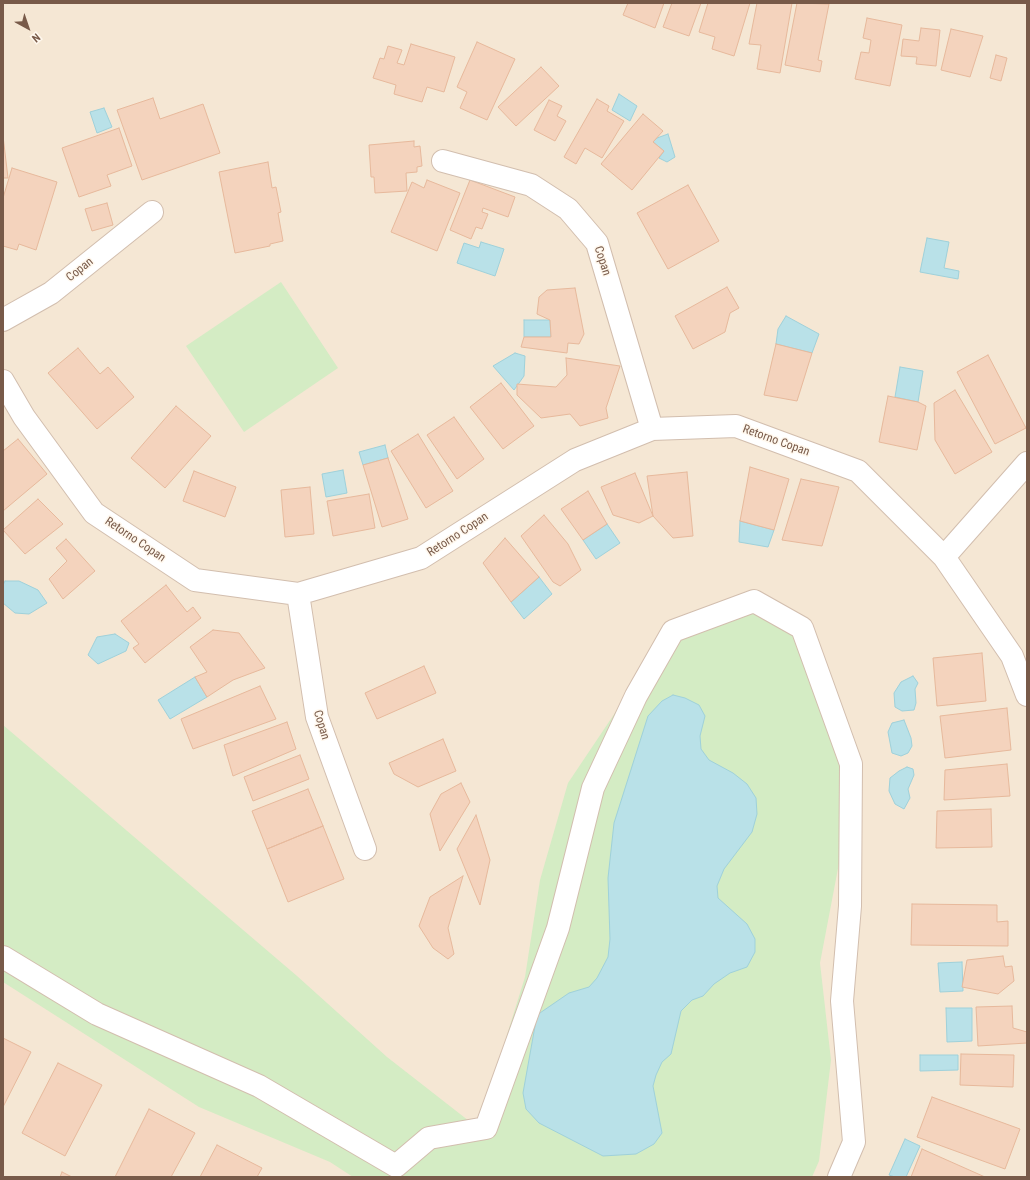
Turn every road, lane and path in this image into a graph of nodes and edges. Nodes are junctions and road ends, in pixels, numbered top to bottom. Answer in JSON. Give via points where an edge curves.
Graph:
{"nodes":[{"id":1,"x":443,"y":161,"type":"dead end"},
{"id":2,"x":152,"y":212,"type":"dead end"},
{"id":3,"x":3,"y":320,"type":"edge"},
{"id":4,"x":3,"y":381,"type":"edge"},
{"id":5,"x":652,"y":429,"type":"junction"},
{"id":6,"x":1027,"y":463,"type":"edge"},
{"id":7,"x":944,"y":557,"type":"junction"},
{"id":8,"x":298,"y":594,"type":"junction"},
{"id":9,"x":1027,"y":695,"type":"edge"},
{"id":10,"x":365,"y":849,"type":"dead end"},
{"id":11,"x":3,"y":956,"type":"edge"},
{"id":12,"x":839,"y":1177,"type":"edge"}],
"edges":[{"from":1,"to":5,"type":"street","name":"Copan","via":[[531,185],[568,209],[597,244]]},
{"from":2,"to":3,"type":"street","name":"Copan","via":[[52,293]]},
{"from":4,"to":8,"type":"street","name":"Retorno Copan","via":[[24,417],[94,513],[195,580]]},
{"from":5,"to":7,"type":"street","name":"Retorno Copan","via":[[736,426],[858,471]]},
{"from":5,"to":8,"type":"street","name":"Retorno Copan","via":[[575,460],[421,558]]},
{"from":6,"to":7,"type":"street"},
{"from":7,"to":9,"type":"street","name":"Retorno Copan","via":[[1012,656]]},
{"from":8,"to":10,"type":"street","name":"Copan","via":[[317,717]]},
{"from":11,"to":12,"type":"street","via":[[97,1014],[259,1086],[396,1166],[429,1138],[486,1128],[558,928],[593,788],[636,696],[673,631],[754,601],[802,628],[850,764],[850,906],[842,1001],[854,1142]]}]}
